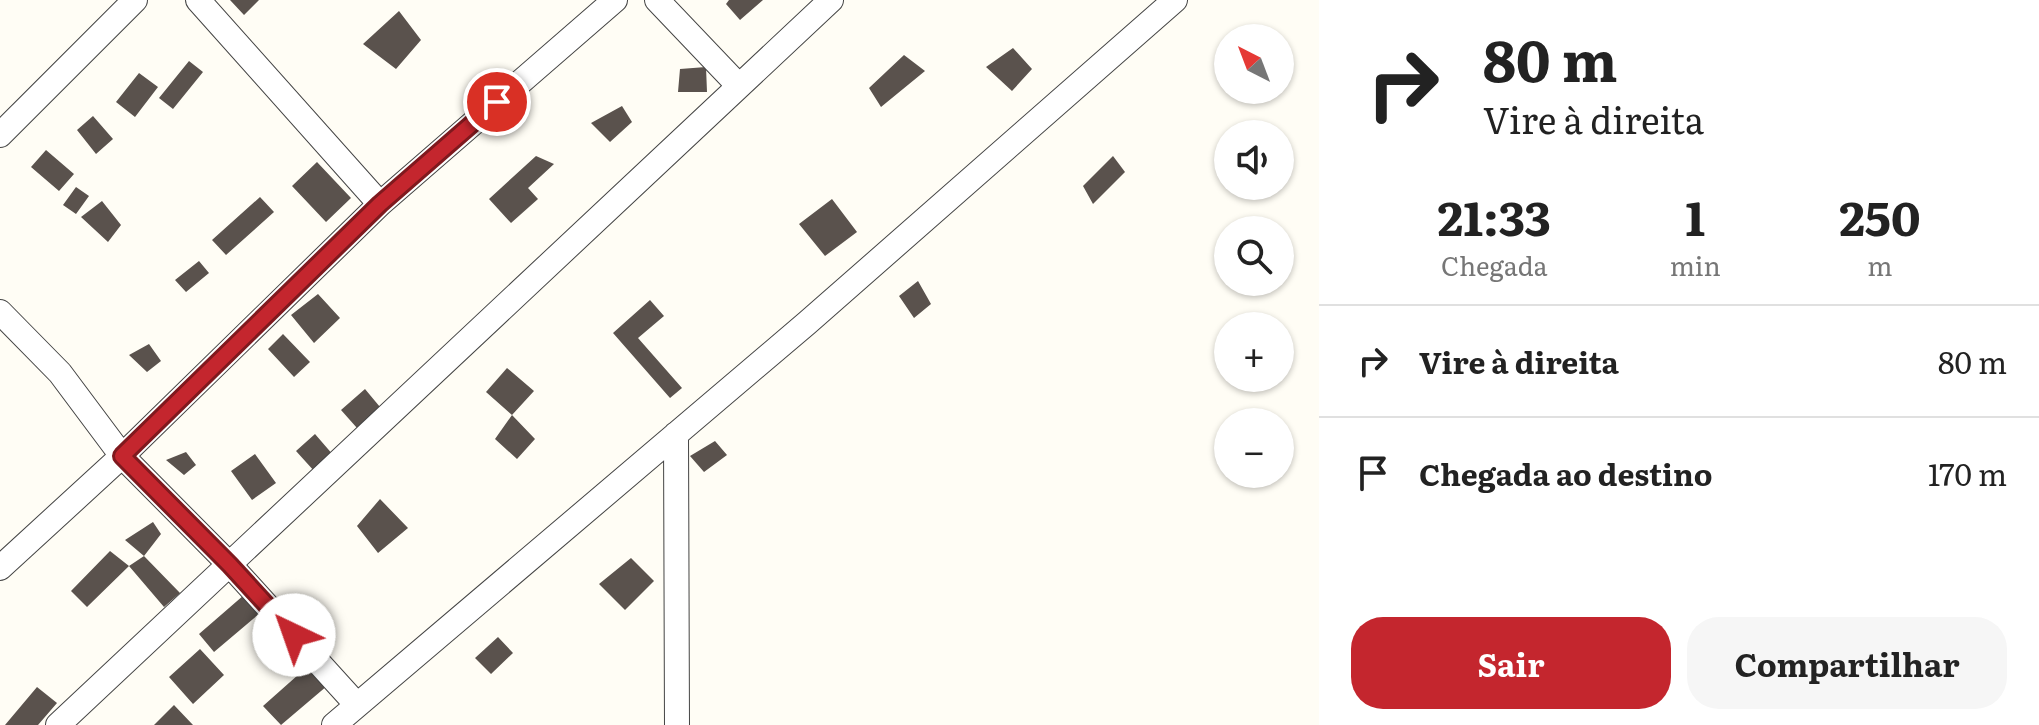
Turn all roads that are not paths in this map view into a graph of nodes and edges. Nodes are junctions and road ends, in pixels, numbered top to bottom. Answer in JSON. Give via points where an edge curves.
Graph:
{"nodes":[{"id":1,"x":135,"y":0,"type":"edge"},
{"id":2,"x":198,"y":0,"type":"edge"},
{"id":3,"x":615,"y":0,"type":"edge"},
{"id":4,"x":657,"y":0,"type":"edge"},
{"id":5,"x":831,"y":0,"type":"edge"},
{"id":6,"x":1175,"y":0,"type":"edge"},
{"id":7,"x":738,"y":85,"type":"junction"},
{"id":8,"x":0,"y":135,"type":"edge"},
{"id":9,"x":380,"y":204,"type":"junction"},
{"id":10,"x":0,"y":312,"type":"edge"},
{"id":11,"x":676,"y":434,"type":"junction"},
{"id":12,"x":122,"y":456,"type":"junction"},
{"id":13,"x":230,"y":565,"type":"junction"},
{"id":14,"x":0,"y":568,"type":"edge"},
{"id":15,"x":357,"y":705,"type":"junction"},
{"id":16,"x":58,"y":725,"type":"edge"},
{"id":17,"x":334,"y":725,"type":"edge"},
{"id":18,"x":677,"y":725,"type":"edge"}],
"edges":[{"from":1,"to":8,"type":"street"},
{"from":2,"to":9,"type":"street"},
{"from":3,"to":9,"type":"street"},
{"from":4,"to":7,"type":"street"},
{"from":5,"to":7,"type":"street"},
{"from":6,"to":11,"type":"street"},
{"from":7,"to":13,"type":"street"},
{"from":9,"to":12,"type":"street"},
{"from":10,"to":12,"type":"street","via":[[60,373]]},
{"from":11,"to":15,"type":"street"},
{"from":11,"to":18,"type":"street"},
{"from":12,"to":13,"type":"street"},
{"from":12,"to":14,"type":"street"},
{"from":13,"to":15,"type":"street"},
{"from":13,"to":16,"type":"street"},
{"from":15,"to":17,"type":"street"}]}
